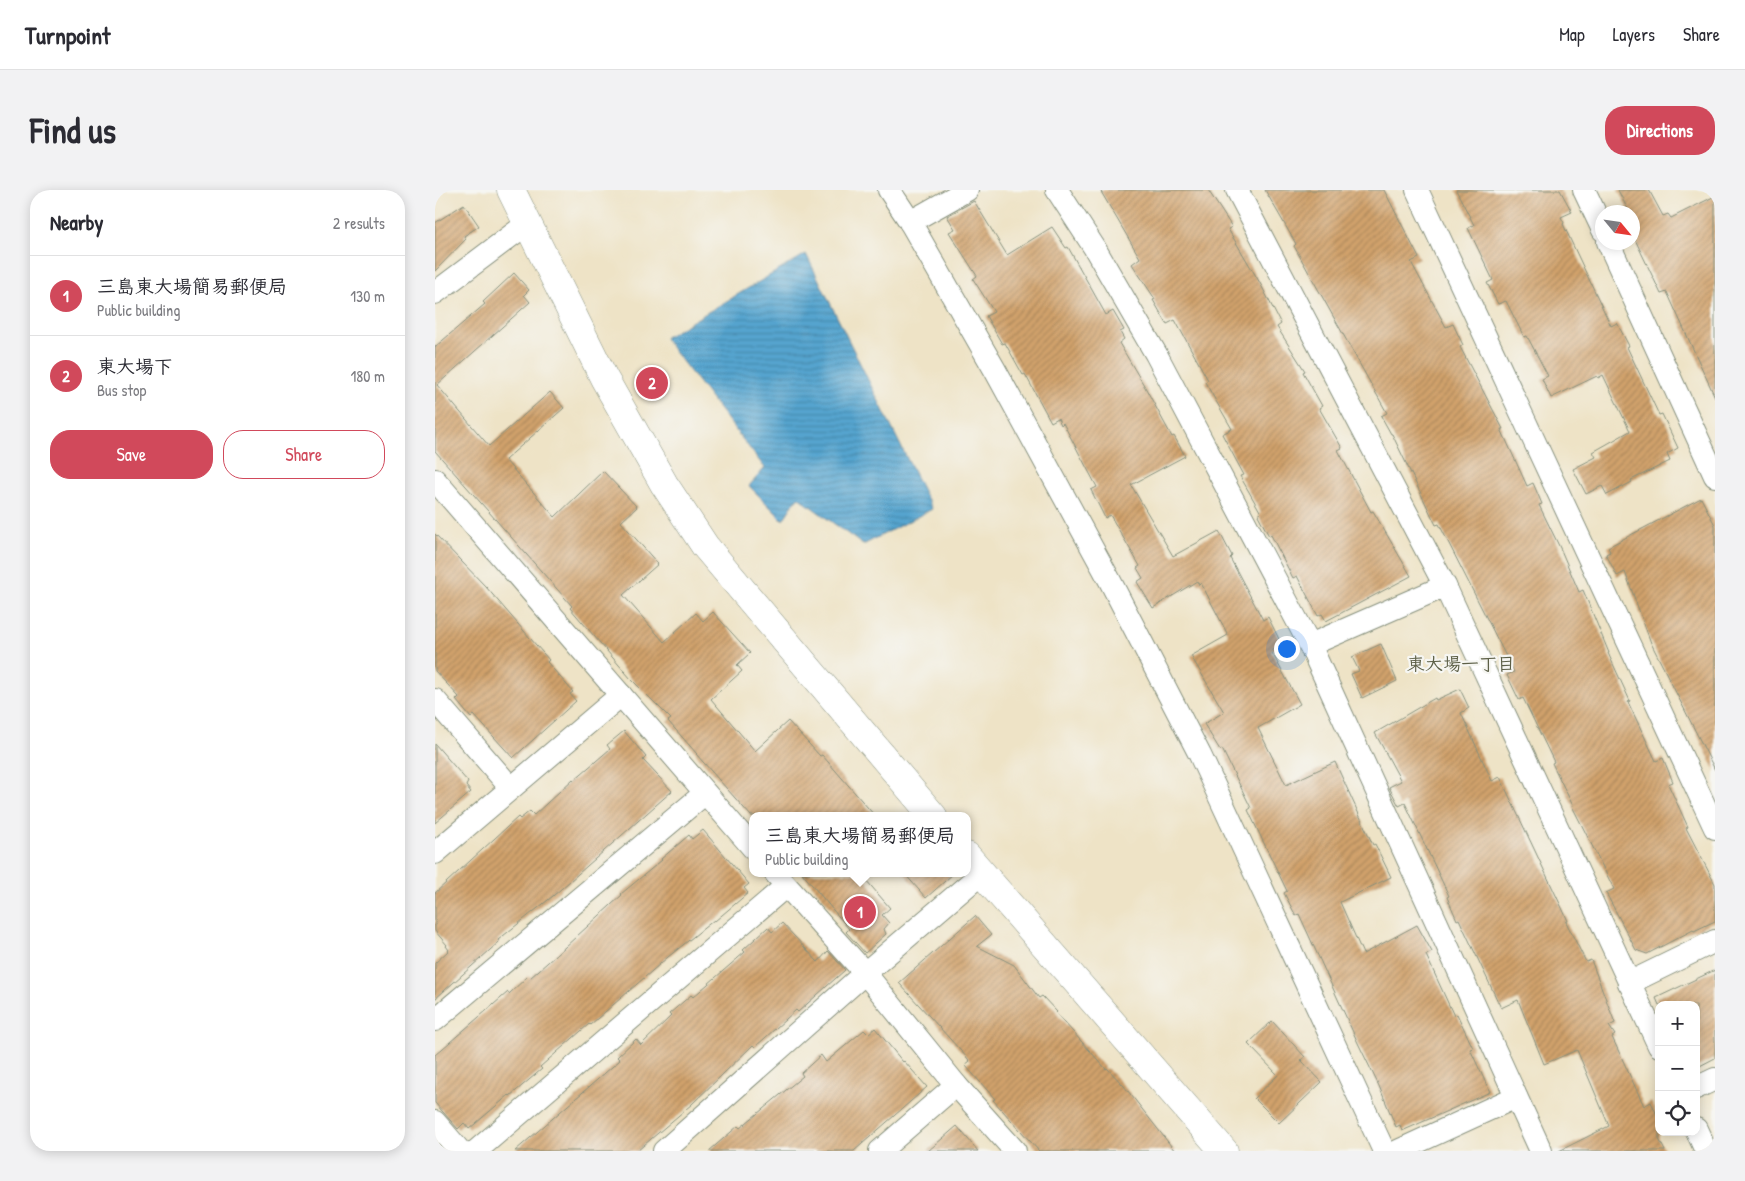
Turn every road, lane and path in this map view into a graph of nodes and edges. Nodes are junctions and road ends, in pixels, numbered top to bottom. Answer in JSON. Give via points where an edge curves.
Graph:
{"nodes":[{"id":1,"x":511,"y":190,"type":"edge"},
{"id":2,"x":889,"y":190,"type":"edge"},
{"id":3,"x":967,"y":190,"type":"edge"},
{"id":4,"x":1057,"y":190,"type":"edge"},
{"id":5,"x":1237,"y":190,"type":"edge"},
{"id":6,"x":1417,"y":190,"type":"edge"},
{"id":7,"x":1584,"y":190,"type":"edge"},
{"id":8,"x":1595,"y":213,"type":"edge"},
{"id":9,"x":910,"y":222,"type":"junction"},
{"id":10,"x":528,"y":223,"type":"junction"},
{"id":11,"x":1612,"y":250,"type":"edge"},
{"id":12,"x":435,"y":293,"type":"edge"},
{"id":13,"x":1715,"y":476,"type":"edge"},
{"id":14,"x":435,"y":480,"type":"edge"},
{"id":15,"x":1445,"y":586,"type":"junction"},
{"id":16,"x":1310,"y":646,"type":"junction"},
{"id":17,"x":621,"y":695,"type":"junction"},
{"id":18,"x":435,"y":700,"type":"edge"},
{"id":19,"x":510,"y":788,"type":"junction"},
{"id":20,"x":704,"y":794,"type":"junction"},
{"id":21,"x":930,"y":812,"type":"edge"},
{"id":22,"x":1715,"y":828,"type":"edge"},
{"id":23,"x":749,"y":844,"type":"edge"},
{"id":24,"x":435,"y":852,"type":"edge"},
{"id":25,"x":975,"y":864,"type":"edge"},
{"id":26,"x":962,"y":877,"type":"edge"},
{"id":27,"x":780,"y":880,"type":"edge"},
{"id":28,"x":1715,"y":941,"type":"edge"},
{"id":29,"x":865,"y":973,"type":"junction"},
{"id":30,"x":1629,"y":983,"type":"junction"},
{"id":31,"x":435,"y":1020,"type":"edge"},
{"id":32,"x":1655,"y":1038,"type":"edge"},
{"id":33,"x":1715,"y":1079,"type":"edge"},
{"id":34,"x":956,"y":1085,"type":"junction"},
{"id":35,"x":1700,"y":1086,"type":"edge"},
{"id":36,"x":1517,"y":1097,"type":"junction"},
{"id":37,"x":435,"y":1122,"type":"edge"},
{"id":38,"x":1699,"y":1136,"type":"edge"},
{"id":39,"x":460,"y":1151,"type":"edge"},
{"id":40,"x":476,"y":1151,"type":"edge"},
{"id":41,"x":664,"y":1151,"type":"edge"},
{"id":42,"x":880,"y":1151,"type":"edge"},
{"id":43,"x":1015,"y":1151,"type":"edge"},
{"id":44,"x":1224,"y":1151,"type":"edge"},
{"id":45,"x":1384,"y":1151,"type":"edge"},
{"id":46,"x":1398,"y":1151,"type":"edge"},
{"id":47,"x":1541,"y":1151,"type":"edge"},
{"id":48,"x":1706,"y":1151,"type":"edge"}],
"edges":[{"from":1,"to":10,"type":"street"},
{"from":2,"to":9,"type":"street"},
{"from":3,"to":9,"type":"street"},
{"from":4,"to":16,"type":"street","via":[[1094,247],[1155,354]]},
{"from":5,"to":15,"type":"street"},
{"from":6,"to":22,"type":"street"},
{"from":7,"to":8,"type":"street"},
{"from":9,"to":45,"type":"street","via":[[1049,468],[1200,755]]},
{"from":10,"to":12,"type":"street"},
{"from":10,"to":21,"type":"street","via":[[604,378],[664,484],[705,546]]},
{"from":11,"to":13,"type":"street"},
{"from":14,"to":17,"type":"street"},
{"from":15,"to":16,"type":"street"},
{"from":15,"to":30,"type":"street"},
{"from":16,"to":36,"type":"street"},
{"from":17,"to":19,"type":"street"},
{"from":17,"to":20,"type":"street"},
{"from":18,"to":19,"type":"street"},
{"from":19,"to":24,"type":"street"},
{"from":20,"to":23,"type":"street"},
{"from":20,"to":31,"type":"street"},
{"from":25,"to":44,"type":"street"},
{"from":26,"to":29,"type":"street"},
{"from":27,"to":29,"type":"street"},
{"from":27,"to":40,"type":"street"},
{"from":28,"to":30,"type":"street"},
{"from":29,"to":34,"type":"street"},
{"from":29,"to":41,"type":"street"},
{"from":30,"to":32,"type":"street"},
{"from":33,"to":35,"type":"street"},
{"from":34,"to":42,"type":"street"},
{"from":34,"to":43,"type":"street"},
{"from":36,"to":46,"type":"street"},
{"from":36,"to":47,"type":"street"},
{"from":37,"to":39,"type":"street"},
{"from":38,"to":48,"type":"street"}]}
